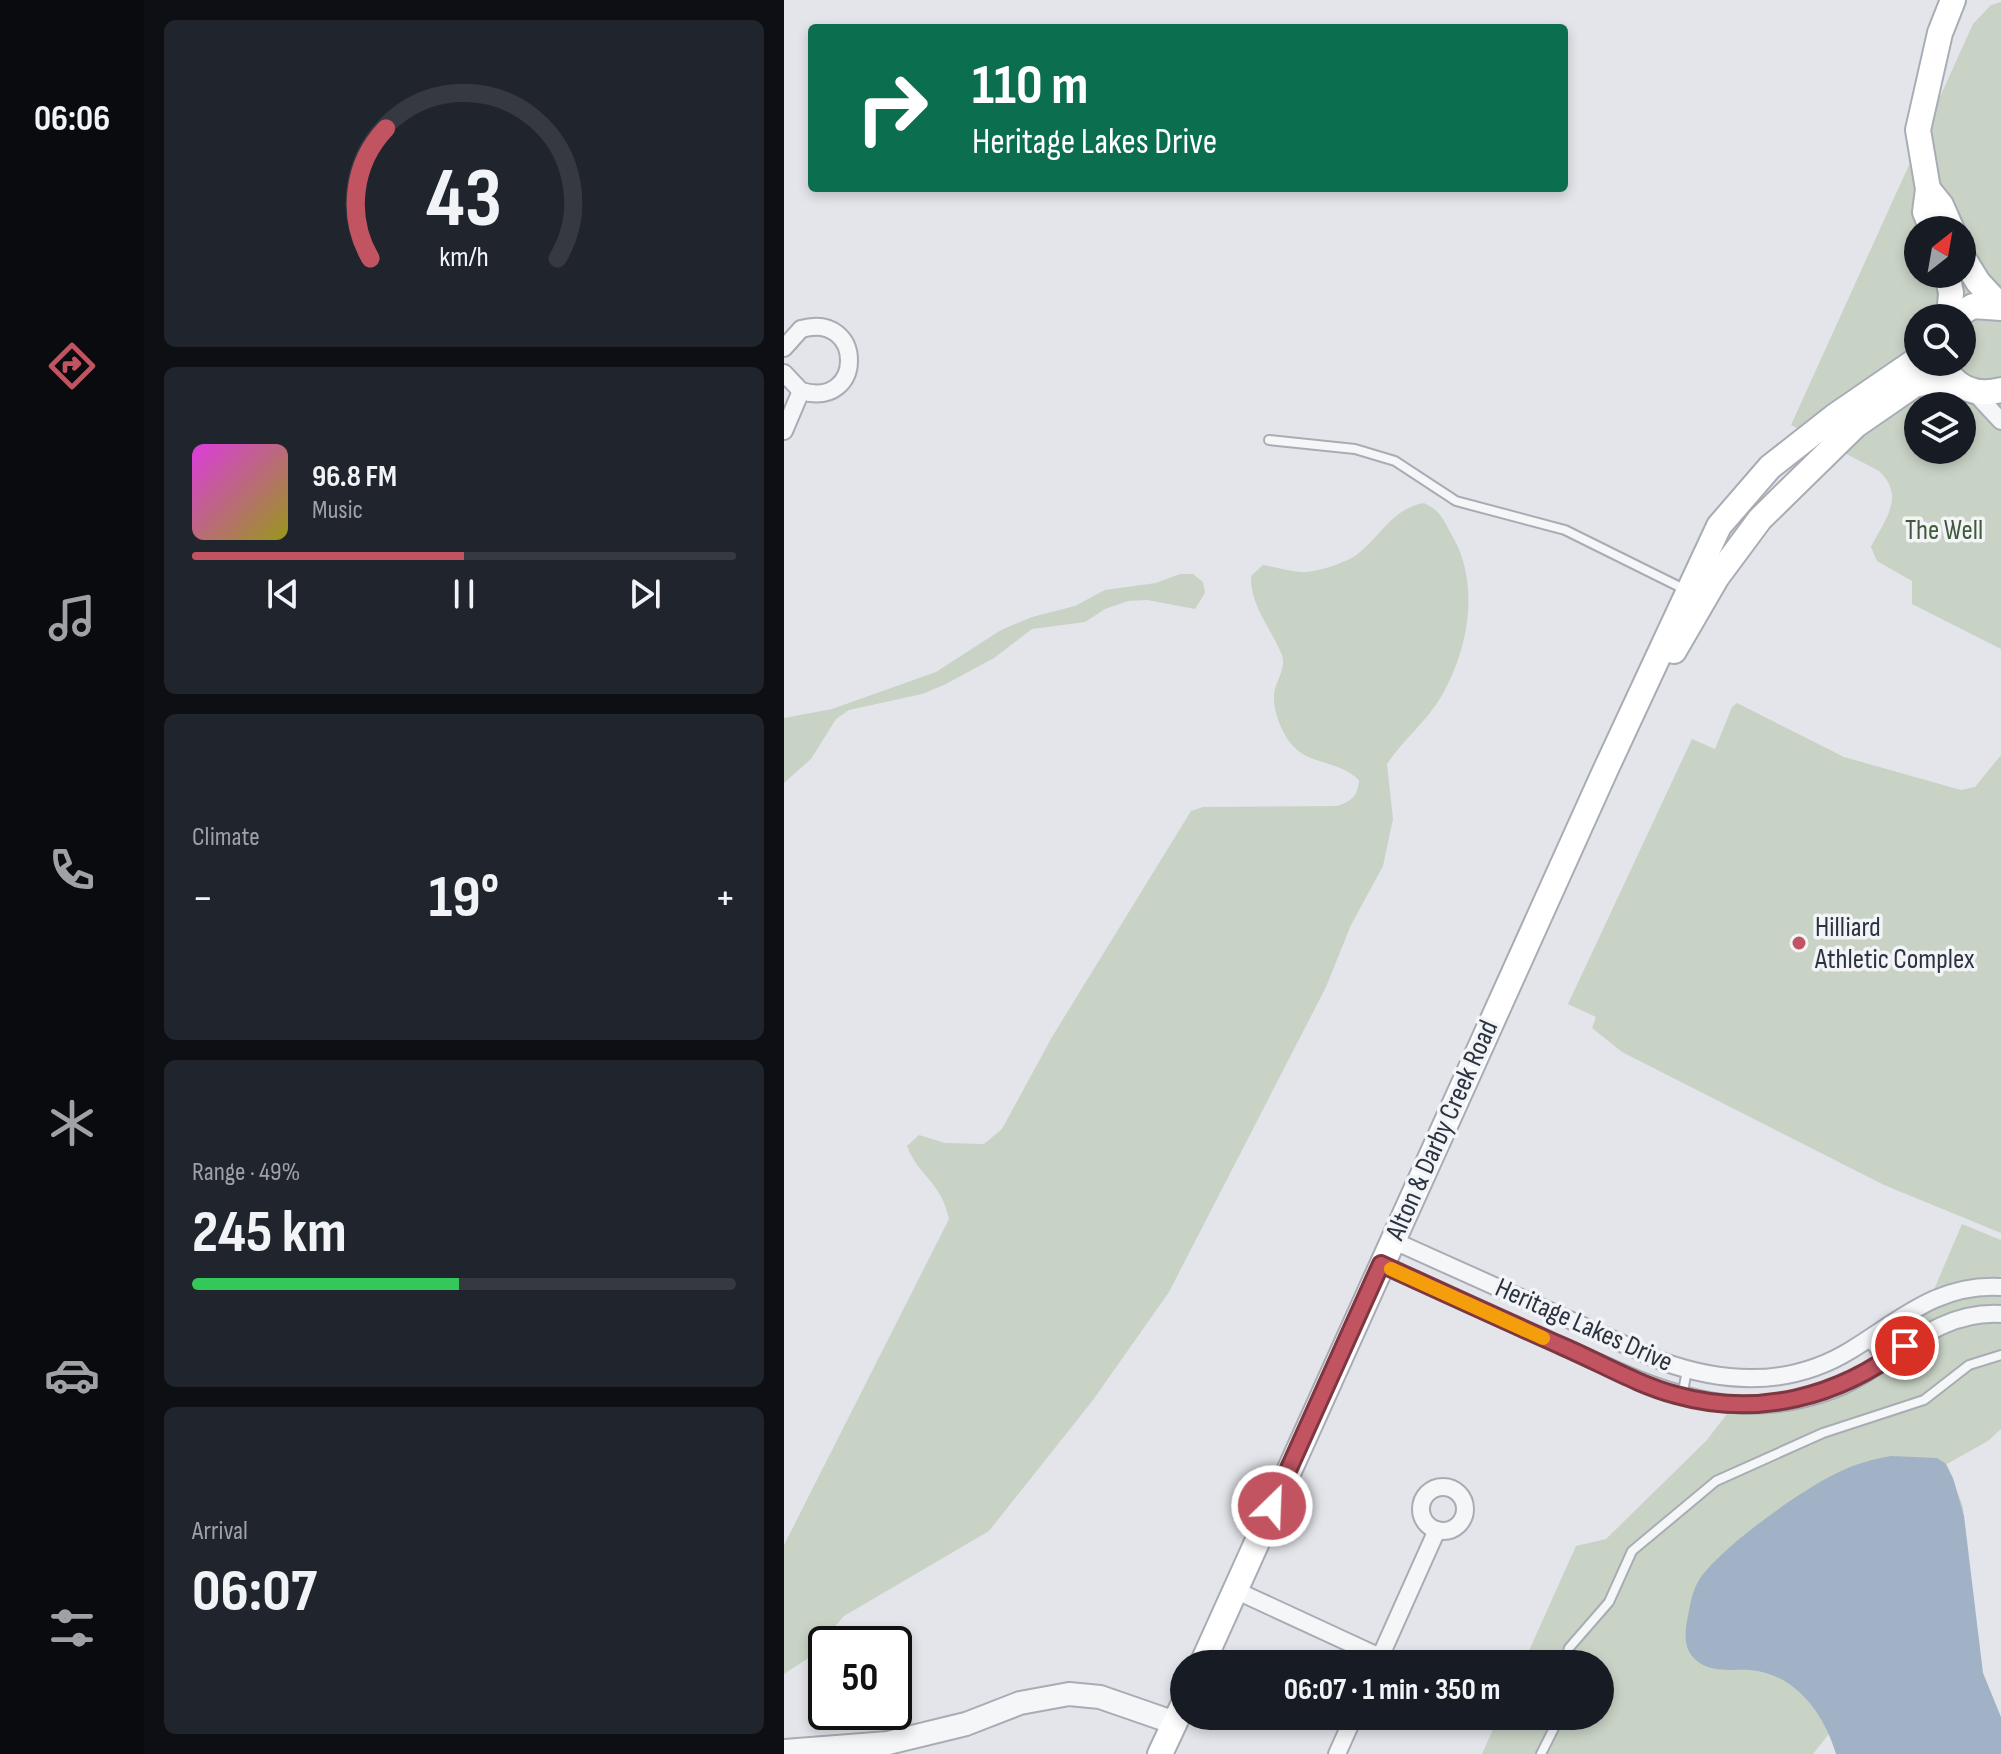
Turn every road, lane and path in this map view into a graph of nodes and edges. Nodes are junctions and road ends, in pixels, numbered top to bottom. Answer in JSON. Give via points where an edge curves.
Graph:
{"nodes":[{"id":1,"x":1953,"y":0,"type":"edge"},
{"id":2,"x":1928,"y":189,"type":"junction"},
{"id":3,"x":1927,"y":216,"type":"edge"},
{"id":4,"x":1946,"y":216,"type":"edge"},
{"id":5,"x":1976,"y":279,"type":"edge"},
{"id":6,"x":1976,"y":306,"type":"edge"},
{"id":7,"x":2001,"y":307,"type":"edge"},
{"id":8,"x":784,"y":348,"type":"edge"},
{"id":9,"x":1904,"y":369,"type":"edge"},
{"id":10,"x":784,"y":373,"type":"edge"},
{"id":11,"x":1949,"y":376,"type":"edge"},
{"id":12,"x":1967,"y":389,"type":"junction"},
{"id":13,"x":2001,"y":390,"type":"edge"},
{"id":14,"x":801,"y":391,"type":"junction"},
{"id":15,"x":2001,"y":421,"type":"edge"},
{"id":16,"x":784,"y":431,"type":"edge"},
{"id":17,"x":1269,"y":440,"type":"dead end"},
{"id":18,"x":1687,"y":590,"type":"junction"},
{"id":19,"x":1605,"y":771,"type":"junction"},
{"id":20,"x":1392,"y":1240,"type":"junction"},
{"id":21,"x":1381,"y":1264,"type":"junction"},
{"id":22,"x":2001,"y":1287,"type":"edge"},
{"id":23,"x":1519,"y":1296,"type":"junction"},
{"id":24,"x":2001,"y":1314,"type":"edge"},
{"id":25,"x":1507,"y":1322,"type":"junction"},
{"id":26,"x":1868,"y":1340,"type":"junction"},
{"id":27,"x":2001,"y":1355,"type":"edge"},
{"id":28,"x":1884,"y":1362,"type":"junction"},
{"id":29,"x":1687,"y":1370,"type":"junction"},
{"id":30,"x":1682,"y":1397,"type":"junction"},
{"id":31,"x":1437,"y":1530,"type":"dead end"},
{"id":32,"x":1235,"y":1590,"type":"junction"},
{"id":33,"x":1208,"y":1650,"type":"edge"},
{"id":34,"x":1357,"y":1650,"type":"edge"},
{"id":35,"x":1384,"y":1650,"type":"edge"},
{"id":36,"x":1569,"y":1650,"type":"edge"},
{"id":37,"x":1170,"y":1711,"type":"edge"},
{"id":38,"x":1171,"y":1730,"type":"edge"},
{"id":39,"x":1348,"y":1730,"type":"edge"},
{"id":40,"x":1553,"y":1730,"type":"edge"},
{"id":41,"x":784,"y":1751,"type":"edge"},
{"id":42,"x":1160,"y":1754,"type":"edge"},
{"id":43,"x":1337,"y":1754,"type":"edge"},
{"id":44,"x":1541,"y":1754,"type":"edge"}],
"edges":[{"from":1,"to":2,"type":"main road","via":[[1918,130]]},
{"from":2,"to":3,"type":"main road"},
{"from":2,"to":4,"type":"main road"},
{"from":5,"to":7,"type":"main road"},
{"from":6,"to":7,"type":"main road"},
{"from":8,"to":14,"type":"street","via":[[792,335],[812,326],[834,331],[848,349],[843,382],[824,394]]},
{"from":9,"to":18,"type":"main road","name":"Alton & Darby Creek Road","via":[[1770,467],[1719,526]]},
{"from":10,"to":14,"type":"street"},
{"from":11,"to":12,"type":"main road"},
{"from":12,"to":13,"type":"main road","name":"Alton & Darby Creek Road"},
{"from":12,"to":15,"type":"street"},
{"from":12,"to":19,"type":"main road","name":"Alton & Darby Creek Road","via":[[1928,382],[1895,395],[1856,425],[1760,519],[1717,577]]},
{"from":14,"to":16,"type":"street"},
{"from":17,"to":18,"type":"lane","via":[[1355,449],[1395,461],[1456,501],[1565,530]]},
{"from":18,"to":19,"type":"main road","name":"Alton & Darby Creek Road"},
{"from":19,"to":20,"type":"main road","name":"Alton & Darby Creek Road"},
{"from":20,"to":21,"type":"main road","name":"Alton & Darby Creek Road"},
{"from":20,"to":23,"type":"street","name":"Heritage Lakes Drive"},
{"from":21,"to":25,"type":"street","name":"Heritage Lakes Drive"},
{"from":21,"to":32,"type":"main road","name":"Alton & Darby Creek Road"},
{"from":22,"to":26,"type":"street","name":"Heritage Lakes Drive","via":[[1945,1294],[1915,1306]]},
{"from":23,"to":25,"type":"lane"},
{"from":23,"to":29,"type":"street","name":"Heritage Lakes Drive"},
{"from":24,"to":28,"type":"street","name":"Heritage Lakes Drive","via":[[1941,1324]]},
{"from":25,"to":30,"type":"street","name":"Heritage Lakes Drive"},
{"from":26,"to":28,"type":"lane"},
{"from":26,"to":29,"type":"street","name":"Heritage Lakes Drive","via":[[1820,1366],[1785,1376],[1739,1380]]},
{"from":27,"to":36,"type":"lane","via":[[1969,1365],[1924,1400],[1823,1433],[1716,1481],[1632,1551],[1609,1602]]},
{"from":28,"to":30,"type":"street","name":"Heritage Lakes Drive","via":[[1832,1389],[1787,1402],[1723,1404]]},
{"from":29,"to":30,"type":"lane"},
{"from":31,"to":35,"type":"street"},
{"from":32,"to":33,"type":"main road","name":"Alton & Darby Creek Road"},
{"from":32,"to":34,"type":"street"},
{"from":37,"to":41,"type":"street","via":[[1069,1694],[1020,1703],[966,1724],[888,1743]]},
{"from":38,"to":42,"type":"main road"},
{"from":39,"to":43,"type":"street"},
{"from":40,"to":44,"type":"lane"}]}
